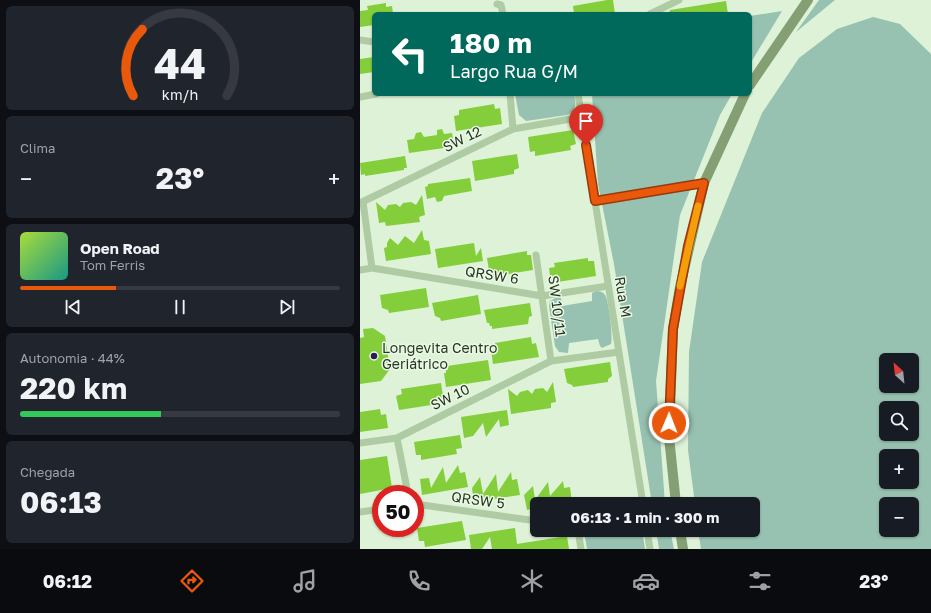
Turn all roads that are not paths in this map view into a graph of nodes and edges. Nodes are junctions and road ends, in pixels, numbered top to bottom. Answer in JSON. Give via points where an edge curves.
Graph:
{"nodes":[{"id":1,"x":679,"y":0,"type":"edge"},
{"id":2,"x":808,"y":0,"type":"edge"},
{"id":3,"x":497,"y":4,"type":"dead end"},
{"id":4,"x":503,"y":12,"type":"edge"},
{"id":5,"x":654,"y":12,"type":"edge"},
{"id":6,"x":360,"y":40,"type":"edge"},
{"id":7,"x":372,"y":42,"type":"edge"},
{"id":8,"x":752,"y":82,"type":"edge"},
{"id":9,"x":372,"y":95,"type":"edge"},
{"id":10,"x":510,"y":96,"type":"edge"},
{"id":11,"x":578,"y":96,"type":"edge"},
{"id":12,"x":744,"y":96,"type":"edge"},
{"id":13,"x":360,"y":97,"type":"edge"},
{"id":14,"x":582,"y":117,"type":"junction"},
{"id":15,"x":513,"y":129,"type":"junction"},
{"id":16,"x":704,"y":183,"type":"junction"},
{"id":17,"x":595,"y":201,"type":"junction"},
{"id":18,"x":361,"y":202,"type":"edge"},
{"id":19,"x":536,"y":255,"type":"dead end"},
{"id":20,"x":372,"y":268,"type":"junction"},
{"id":21,"x":360,"y":270,"type":"edge"},
{"id":22,"x":608,"y":286,"type":"junction"},
{"id":23,"x":542,"y":296,"type":"junction"},
{"id":24,"x":619,"y":352,"type":"junction"},
{"id":25,"x":551,"y":362,"type":"junction"},
{"id":26,"x":397,"y":438,"type":"junction"},
{"id":27,"x":360,"y":443,"type":"edge"},
{"id":28,"x":406,"y":485,"type":"edge"},
{"id":29,"x":642,"y":497,"type":"edge"},
{"id":30,"x":675,"y":497,"type":"edge"},
{"id":31,"x":424,"y":505,"type":"edge"},
{"id":32,"x":372,"y":510,"type":"edge"},
{"id":33,"x":360,"y":512,"type":"edge"},
{"id":34,"x":530,"y":520,"type":"edge"},
{"id":35,"x":579,"y":537,"type":"edge"},
{"id":36,"x":648,"y":537,"type":"edge"},
{"id":37,"x":681,"y":537,"type":"edge"},
{"id":38,"x":581,"y":549,"type":"edge"},
{"id":39,"x":650,"y":549,"type":"edge"},
{"id":40,"x":683,"y":549,"type":"edge"}],
"edges":[{"from":1,"to":5,"type":"street"},
{"from":2,"to":8,"type":"main road"},
{"from":3,"to":4,"type":"street","via":[[502,7]]},
{"from":6,"to":7,"type":"street"},
{"from":9,"to":13,"type":"street"},
{"from":10,"to":15,"type":"street"},
{"from":11,"to":14,"type":"street","name":"Rua M"},
{"from":12,"to":16,"type":"main road"},
{"from":14,"to":15,"type":"street","name":"SW 12"},
{"from":14,"to":17,"type":"street","name":"Rua M"},
{"from":15,"to":18,"type":"street","name":"SW 12"},
{"from":16,"to":17,"type":"street"},
{"from":16,"to":30,"type":"main road","via":[[688,246],[673,329],[669,437]]},
{"from":17,"to":22,"type":"street","name":"Rua M"},
{"from":18,"to":20,"type":"street"},
{"from":19,"to":23,"type":"street","name":"SW 10/11"},
{"from":20,"to":21,"type":"street","name":"QRSW 6"},
{"from":20,"to":23,"type":"street","name":"QRSW 6"},
{"from":22,"to":23,"type":"street","name":"QRSW 6"},
{"from":22,"to":24,"type":"street","name":"Rua M"},
{"from":23,"to":25,"type":"street","name":"SW 10/11"},
{"from":24,"to":25,"type":"street","name":"SW 10"},
{"from":24,"to":29,"type":"street","name":"Rua M"},
{"from":25,"to":26,"type":"street","name":"SW 10"},
{"from":26,"to":27,"type":"street","name":"SW 10"},
{"from":26,"to":28,"type":"street"},
{"from":31,"to":34,"type":"street","name":"QRSW 5"},
{"from":32,"to":33,"type":"street"},
{"from":35,"to":38,"type":"street"},
{"from":36,"to":39,"type":"street"},
{"from":37,"to":40,"type":"main road"}]}
